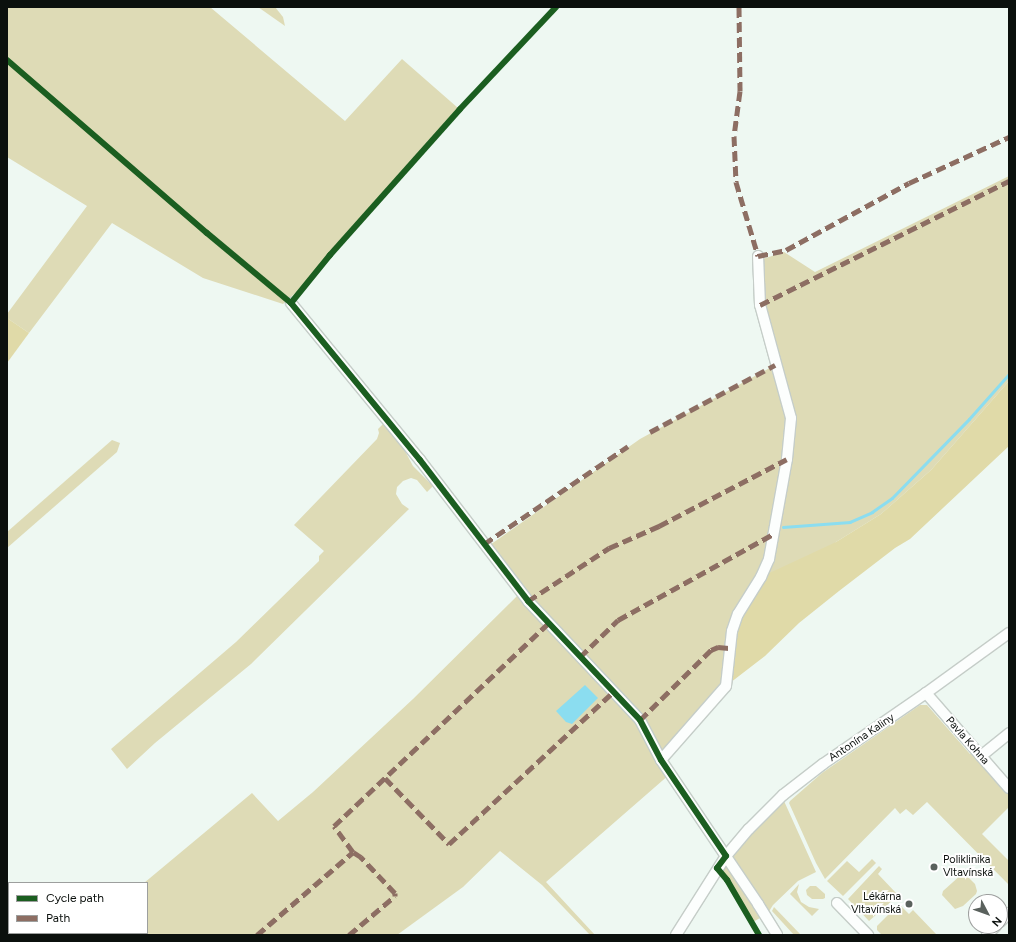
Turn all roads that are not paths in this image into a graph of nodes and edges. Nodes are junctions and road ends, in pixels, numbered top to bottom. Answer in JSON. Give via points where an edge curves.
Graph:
{"nodes":[{"id":1,"x":758,"y":256,"type":"dead end"},
{"id":2,"x":291,"y":303,"type":"dead end"},
{"id":3,"x":1009,"y":633,"type":"edge"},
{"id":4,"x":926,"y":693,"type":"junction"},
{"id":5,"x":1009,"y":732,"type":"edge"},
{"id":6,"x":981,"y":756,"type":"junction"},
{"id":7,"x":661,"y":760,"type":"junction"},
{"id":8,"x":1009,"y":788,"type":"edge"},
{"id":9,"x":726,"y":856,"type":"junction"},
{"id":10,"x":837,"y":903,"type":"dead end"},
{"id":11,"x":676,"y":935,"type":"edge"},
{"id":12,"x":777,"y":935,"type":"edge"},
{"id":13,"x":868,"y":935,"type":"edge"}],
"edges":[{"from":1,"to":7,"type":"street","via":[[760,305],[791,418],[787,459],[769,559],[738,614],[732,630],[726,686]]},
{"from":2,"to":7,"type":"street","via":[[410,448],[528,601],[640,720]]},
{"from":3,"to":4,"type":"street","name":"Antonína Kaliny"},
{"from":4,"to":6,"type":"street","name":"Pavla Kohna"},
{"from":4,"to":9,"type":"street","name":"Antonína Kaliny","via":[[823,764],[783,795]]},
{"from":5,"to":6,"type":"street"},
{"from":6,"to":8,"type":"street","name":"Pavla Kohna"},
{"from":7,"to":9,"type":"street"},
{"from":9,"to":11,"type":"street","name":"Antonína Kaliny"},
{"from":9,"to":12,"type":"street"},
{"from":10,"to":13,"type":"street"}]}
